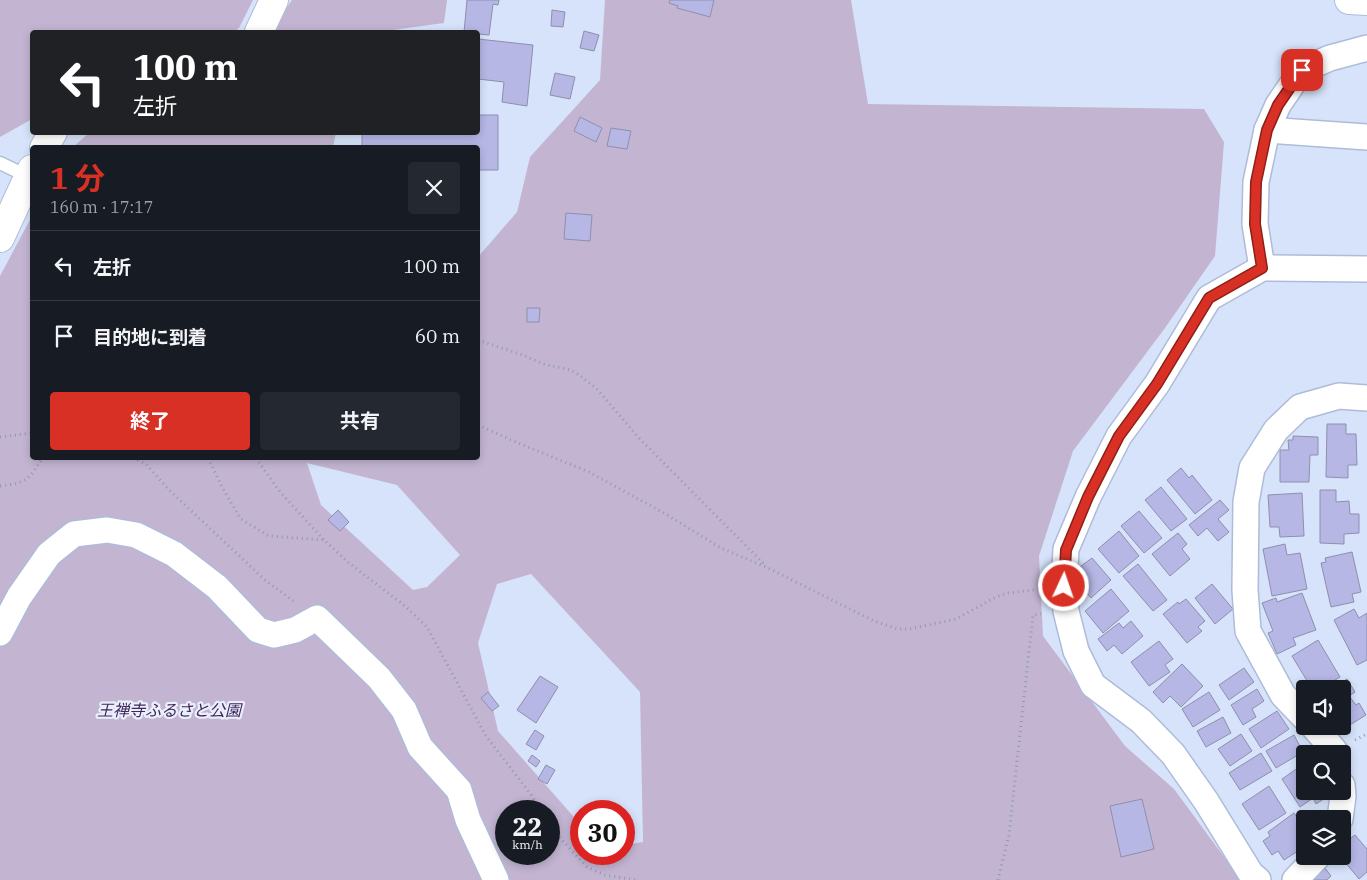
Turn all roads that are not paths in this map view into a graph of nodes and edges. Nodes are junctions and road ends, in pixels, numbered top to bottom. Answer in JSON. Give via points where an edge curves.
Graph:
{"nodes":[{"id":1,"x":274,"y":0,"type":"edge"},
{"id":2,"x":1349,"y":0,"type":"edge"},
{"id":3,"x":1367,"y":1,"type":"edge"},
{"id":4,"x":259,"y":30,"type":"edge"},
{"id":5,"x":1367,"y":48,"type":"edge"},
{"id":6,"x":1267,"y":130,"type":"junction"},
{"id":7,"x":1367,"y":137,"type":"edge"},
{"id":8,"x":0,"y":163,"type":"edge"},
{"id":9,"x":30,"y":173,"type":"edge"},
{"id":10,"x":30,"y":175,"type":"edge"},
{"id":11,"x":0,"y":238,"type":"edge"},
{"id":12,"x":1262,"y":268,"type":"junction"},
{"id":13,"x":1367,"y":270,"type":"edge"},
{"id":14,"x":1367,"y":398,"type":"edge"},
{"id":15,"x":0,"y":633,"type":"edge"},
{"id":16,"x":1296,"y":708,"type":"edge"},
{"id":17,"x":1321,"y":735,"type":"edge"},
{"id":18,"x":1330,"y":745,"type":"edge"},
{"id":19,"x":1309,"y":865,"type":"edge"},
{"id":20,"x":496,"y":880,"type":"edge"},
{"id":21,"x":1258,"y":880,"type":"edge"},
{"id":22,"x":1295,"y":880,"type":"edge"}],
"edges":[{"from":1,"to":4,"type":"street"},
{"from":2,"to":3,"type":"street"},
{"from":5,"to":6,"type":"street","via":[[1302,70],[1278,105]]},
{"from":6,"to":7,"type":"street"},
{"from":6,"to":12,"type":"street","via":[[1256,182],[1255,224]]},
{"from":8,"to":9,"type":"lane"},
{"from":10,"to":11,"type":"street"},
{"from":12,"to":13,"type":"street"},
{"from":12,"to":21,"type":"street","via":[[1209,298],[1157,384],[1119,436],[1066,550],[1064,586],[1066,611],[1076,652],[1093,685],[1142,720],[1173,754]]},
{"from":14,"to":16,"type":"street","via":[[1338,396],[1300,407],[1276,430],[1252,468],[1246,502],[1248,631],[1284,695]]},
{"from":15,"to":20,"type":"street","via":[[19,597],[49,554],[74,534],[107,530],[136,535],[174,554],[218,587],[258,630],[274,635],[295,630],[316,618],[379,678],[404,710],[420,747],[459,790],[468,820]]},
{"from":17,"to":18,"type":"street"},
{"from":19,"to":22,"type":"street"}]}
